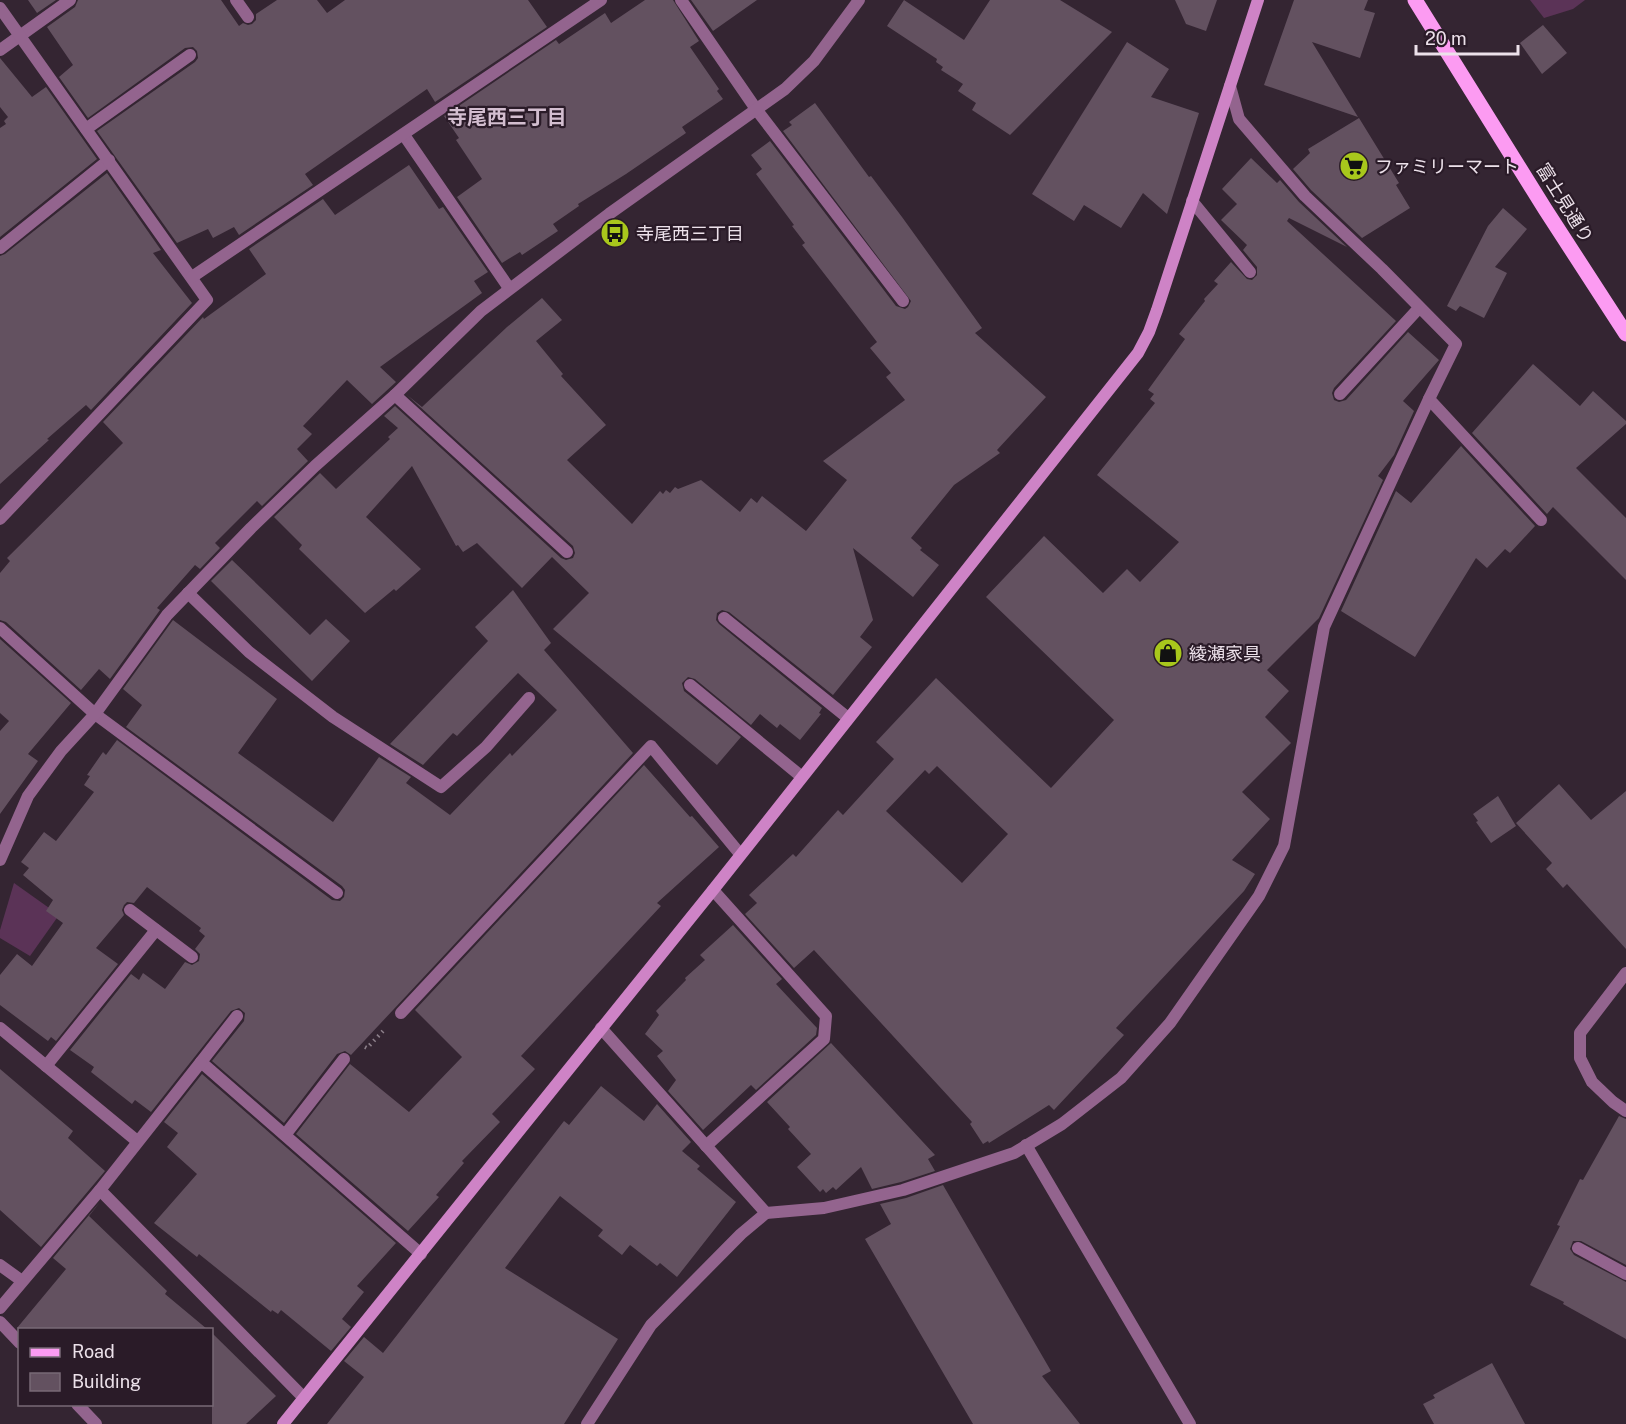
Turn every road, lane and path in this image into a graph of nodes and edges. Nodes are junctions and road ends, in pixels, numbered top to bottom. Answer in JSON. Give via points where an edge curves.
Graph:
{"nodes":[{"id":1,"x":70,"y":0,"type":"edge"},
{"id":2,"x":236,"y":0,"type":"edge"},
{"id":3,"x":601,"y":0,"type":"edge"},
{"id":4,"x":681,"y":0,"type":"edge"},
{"id":5,"x":859,"y":0,"type":"edge"},
{"id":6,"x":1258,"y":0,"type":"edge"},
{"id":7,"x":1415,"y":0,"type":"edge"},
{"id":8,"x":0,"y":8,"type":"edge"},
{"id":9,"x":248,"y":17,"type":"dead end"},
{"id":10,"x":19,"y":35,"type":"junction"},
{"id":11,"x":0,"y":50,"type":"edge"},
{"id":12,"x":190,"y":55,"type":"dead end"},
{"id":13,"x":1230,"y":86,"type":"junction"},
{"id":14,"x":756,"y":109,"type":"junction"},
{"id":15,"x":86,"y":129,"type":"junction"},
{"id":16,"x":404,"y":135,"type":"junction"},
{"id":17,"x":109,"y":160,"type":"junction"},
{"id":18,"x":1191,"y":201,"type":"junction"},
{"id":19,"x":0,"y":248,"type":"edge"},
{"id":20,"x":1250,"y":272,"type":"dead end"},
{"id":21,"x":192,"y":277,"type":"junction"},
{"id":22,"x":509,"y":288,"type":"junction"},
{"id":23,"x":903,"y":302,"type":"dead end"},
{"id":24,"x":1419,"y":308,"type":"junction"},
{"id":25,"x":1626,"y":334,"type":"edge"},
{"id":26,"x":1340,"y":394,"type":"dead end"},
{"id":27,"x":394,"y":396,"type":"junction"},
{"id":28,"x":1429,"y":399,"type":"junction"},
{"id":29,"x":0,"y":519,"type":"edge"},
{"id":30,"x":1541,"y":520,"type":"dead end"},
{"id":31,"x":567,"y":552,"type":"dead end"},
{"id":32,"x":188,"y":593,"type":"junction"},
{"id":33,"x":724,"y":618,"type":"dead end"},
{"id":34,"x":1,"y":631,"type":"edge"},
{"id":35,"x":690,"y":684,"type":"dead end"},
{"id":36,"x":529,"y":698,"type":"dead end"},
{"id":37,"x":96,"y":714,"type":"junction"},
{"id":38,"x":848,"y":718,"type":"junction"},
{"id":39,"x":802,"y":777,"type":"junction"},
{"id":40,"x":740,"y":854,"type":"junction"},
{"id":41,"x":0,"y":860,"type":"edge"},
{"id":42,"x":713,"y":890,"type":"junction"},
{"id":43,"x":337,"y":893,"type":"dead end"},
{"id":44,"x":130,"y":910,"type":"dead end"},
{"id":45,"x":156,"y":930,"type":"junction"},
{"id":46,"x":192,"y":957,"type":"dead end"},
{"id":47,"x":1626,"y":973,"type":"edge"},
{"id":48,"x":401,"y":1013,"type":"joint"},
{"id":49,"x":237,"y":1016,"type":"dead end"},
{"id":50,"x":0,"y":1028,"type":"edge"},
{"id":51,"x":601,"y":1028,"type":"junction"},
{"id":52,"x":344,"y":1059,"type":"joint"},
{"id":53,"x":201,"y":1062,"type":"junction"},
{"id":54,"x":46,"y":1066,"type":"junction"},
{"id":55,"x":1626,"y":1111,"type":"edge"},
{"id":56,"x":285,"y":1135,"type":"junction"},
{"id":57,"x":137,"y":1141,"type":"junction"},
{"id":58,"x":1026,"y":1145,"type":"junction"},
{"id":59,"x":706,"y":1146,"type":"junction"},
{"id":60,"x":100,"y":1190,"type":"junction"},
{"id":61,"x":766,"y":1213,"type":"junction"},
{"id":62,"x":1578,"y":1248,"type":"dead end"},
{"id":63,"x":421,"y":1254,"type":"junction"},
{"id":64,"x":0,"y":1265,"type":"edge"},
{"id":65,"x":1626,"y":1274,"type":"edge"},
{"id":66,"x":22,"y":1281,"type":"junction"},
{"id":67,"x":0,"y":1308,"type":"edge"},
{"id":68,"x":0,"y":1322,"type":"edge"},
{"id":69,"x":18,"y":1341,"type":"edge"},
{"id":70,"x":304,"y":1398,"type":"junction"},
{"id":71,"x":79,"y":1406,"type":"edge"},
{"id":72,"x":96,"y":1424,"type":"edge"},
{"id":73,"x":283,"y":1424,"type":"edge"},
{"id":74,"x":587,"y":1424,"type":"edge"},
{"id":75,"x":1190,"y":1424,"type":"edge"}],
"edges":[{"from":1,"to":10,"type":"street"},
{"from":2,"to":9,"type":"street"},
{"from":3,"to":16,"type":"street"},
{"from":4,"to":14,"type":"street"},
{"from":5,"to":14,"type":"street","via":[[814,61],[785,89]]},
{"from":6,"to":13,"type":"street"},
{"from":7,"to":25,"type":"main road","name":"富士見通り"},
{"from":8,"to":10,"type":"street"},
{"from":10,"to":11,"type":"street"},
{"from":10,"to":15,"type":"street"},
{"from":12,"to":15,"type":"street"},
{"from":13,"to":18,"type":"street"},
{"from":13,"to":24,"type":"street","via":[[1239,120],[1305,196]]},
{"from":14,"to":22,"type":"street"},
{"from":14,"to":23,"type":"street"},
{"from":15,"to":17,"type":"street"},
{"from":16,"to":21,"type":"street"},
{"from":16,"to":22,"type":"street"},
{"from":17,"to":19,"type":"street"},
{"from":17,"to":21,"type":"street"},
{"from":18,"to":20,"type":"street"},
{"from":18,"to":38,"type":"street","via":[[1157,310],[1138,352]]},
{"from":21,"to":29,"type":"street","via":[[207,300]]},
{"from":22,"to":27,"type":"street"},
{"from":24,"to":26,"type":"street"},
{"from":24,"to":28,"type":"street","via":[[1456,345]]},
{"from":27,"to":31,"type":"street"},
{"from":27,"to":32,"type":"street","via":[[315,466]]},
{"from":28,"to":30,"type":"street"},
{"from":28,"to":58,"type":"street","via":[[1324,627],[1284,846],[1259,896],[1170,1023],[1121,1078],[1062,1124]]},
{"from":32,"to":36,"type":"street","via":[[249,652],[333,717],[441,787],[486,747]]},
{"from":32,"to":37,"type":"street","via":[[167,615]]},
{"from":33,"to":38,"type":"street"},
{"from":34,"to":37,"type":"street"},
{"from":35,"to":39,"type":"street"},
{"from":37,"to":41,"type":"street","via":[[61,751],[28,796]]},
{"from":37,"to":43,"type":"street"},
{"from":38,"to":39,"type":"street"},
{"from":39,"to":40,"type":"street"},
{"from":40,"to":42,"type":"street"},
{"from":40,"to":48,"type":"street","via":[[651,746]]},
{"from":42,"to":51,"type":"street"},
{"from":42,"to":59,"type":"street","via":[[826,1016],[824,1039]]},
{"from":44,"to":45,"type":"street"},
{"from":45,"to":46,"type":"street"},
{"from":45,"to":54,"type":"street"},
{"from":47,"to":55,"type":"street","via":[[1580,1033],[1580,1058],[1592,1082]]},
{"from":48,"to":52,"type":"path","via":[[367,1048],[358,1042]]},
{"from":49,"to":53,"type":"street"},
{"from":50,"to":54,"type":"street"},
{"from":51,"to":59,"type":"street"},
{"from":51,"to":63,"type":"street"},
{"from":52,"to":56,"type":"street"},
{"from":53,"to":56,"type":"street"},
{"from":53,"to":57,"type":"street"},
{"from":54,"to":57,"type":"street"},
{"from":56,"to":63,"type":"street"},
{"from":57,"to":60,"type":"street"},
{"from":58,"to":61,"type":"street","via":[[1014,1153],[903,1190],[824,1208]]},
{"from":58,"to":75,"type":"street"},
{"from":59,"to":61,"type":"street"},
{"from":60,"to":66,"type":"street"},
{"from":60,"to":70,"type":"street"},
{"from":61,"to":74,"type":"street","via":[[651,1325]]},
{"from":62,"to":65,"type":"street"},
{"from":63,"to":70,"type":"street"},
{"from":64,"to":66,"type":"street"},
{"from":66,"to":67,"type":"street"},
{"from":68,"to":69,"type":"street"},
{"from":70,"to":73,"type":"street"},
{"from":71,"to":72,"type":"street"}]}
